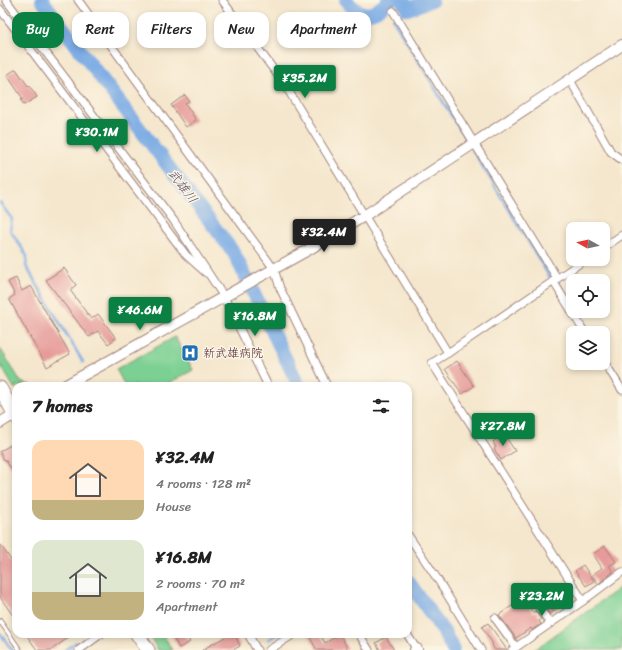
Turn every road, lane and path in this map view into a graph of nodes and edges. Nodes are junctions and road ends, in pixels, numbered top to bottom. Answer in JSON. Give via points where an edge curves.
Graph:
{"nodes":[{"id":1,"x":6,"y":0,"type":"edge"},
{"id":2,"x":78,"y":0,"type":"edge"},
{"id":3,"x":222,"y":0,"type":"edge"},
{"id":4,"x":0,"y":9,"type":"edge"},
{"id":5,"x":393,"y":11,"type":"dead end"},
{"id":6,"x":622,"y":46,"type":"edge"},
{"id":7,"x":570,"y":80,"type":"junction"},
{"id":8,"x":474,"y":143,"type":"junction"},
{"id":9,"x":622,"y":160,"type":"edge"},
{"id":10,"x":364,"y":216,"type":"junction"},
{"id":11,"x":622,"y":235,"type":"edge"},
{"id":12,"x":610,"y":243,"type":"edge"},
{"id":13,"x":576,"y":266,"type":"edge"},
{"id":14,"x":273,"y":270,"type":"junction"},
{"id":15,"x":214,"y":280,"type":"junction"},
{"id":16,"x":555,"y":280,"type":"junction"},
{"id":17,"x":225,"y":296,"type":"junction"},
{"id":18,"x":582,"y":326,"type":"edge"},
{"id":19,"x":448,"y":352,"type":"junction"},
{"id":20,"x":609,"y":370,"type":"edge"},
{"id":21,"x":71,"y":382,"type":"edge"},
{"id":22,"x":266,"y":382,"type":"edge"},
{"id":23,"x":325,"y":382,"type":"edge"},
{"id":24,"x":0,"y":388,"type":"edge"},
{"id":25,"x":622,"y":390,"type":"edge"},
{"id":26,"x":12,"y":409,"type":"edge"},
{"id":27,"x":12,"y":416,"type":"edge"},
{"id":28,"x":0,"y":423,"type":"edge"},
{"id":29,"x":412,"y":541,"type":"edge"},
{"id":30,"x":622,"y":572,"type":"edge"},
{"id":31,"x":529,"y":594,"type":"dead end"},
{"id":32,"x":583,"y":601,"type":"junction"},
{"id":33,"x":495,"y":618,"type":"dead end"},
{"id":34,"x":0,"y":620,"type":"edge"},
{"id":35,"x":550,"y":623,"type":"junction"},
{"id":36,"x":96,"y":638,"type":"edge"},
{"id":37,"x":140,"y":638,"type":"edge"},
{"id":38,"x":250,"y":638,"type":"edge"},
{"id":39,"x":288,"y":638,"type":"edge"},
{"id":40,"x":362,"y":638,"type":"edge"},
{"id":41,"x":409,"y":638,"type":"edge"},
{"id":42,"x":514,"y":648,"type":"edge"},
{"id":43,"x":20,"y":650,"type":"edge"},
{"id":44,"x":79,"y":650,"type":"edge"},
{"id":45,"x":148,"y":650,"type":"edge"},
{"id":46,"x":257,"y":650,"type":"edge"},
{"id":47,"x":269,"y":650,"type":"edge"},
{"id":48,"x":369,"y":650,"type":"edge"},
{"id":49,"x":416,"y":650,"type":"edge"},
{"id":50,"x":481,"y":650,"type":"edge"}],
"edges":[{"from":1,"to":15,"type":"street","via":[[174,221]]},
{"from":2,"to":14,"type":"street"},
{"from":3,"to":10,"type":"street","via":[[285,85]]},
{"from":4,"to":15,"type":"street","via":[[186,255]]},
{"from":5,"to":8,"type":"street"},
{"from":6,"to":7,"type":"street"},
{"from":7,"to":8,"type":"street"},
{"from":7,"to":9,"type":"street","via":[[611,152]]},
{"from":8,"to":10,"type":"street"},
{"from":8,"to":16,"type":"street"},
{"from":10,"to":14,"type":"street"},
{"from":10,"to":19,"type":"street"},
{"from":11,"to":12,"type":"street"},
{"from":13,"to":16,"type":"street"},
{"from":14,"to":17,"type":"street"},
{"from":14,"to":23,"type":"street"},
{"from":15,"to":17,"type":"street"},
{"from":16,"to":18,"type":"street"},
{"from":16,"to":19,"type":"street"},
{"from":17,"to":21,"type":"street"},
{"from":17,"to":22,"type":"street"},
{"from":19,"to":32,"type":"street","via":[[432,363]]},
{"from":20,"to":25,"type":"street"},
{"from":24,"to":26,"type":"highway"},
{"from":27,"to":28,"type":"street"},
{"from":29,"to":50,"type":"street"},
{"from":30,"to":32,"type":"street"},
{"from":31,"to":35,"type":"street"},
{"from":32,"to":35,"type":"street"},
{"from":33,"to":42,"type":"street"},
{"from":34,"to":43,"type":"lane"},
{"from":35,"to":42,"type":"street"},
{"from":36,"to":44,"type":"street"},
{"from":37,"to":45,"type":"highway"},
{"from":38,"to":46,"type":"street"},
{"from":39,"to":47,"type":"street"},
{"from":40,"to":48,"type":"street"},
{"from":41,"to":49,"type":"street"}]}
